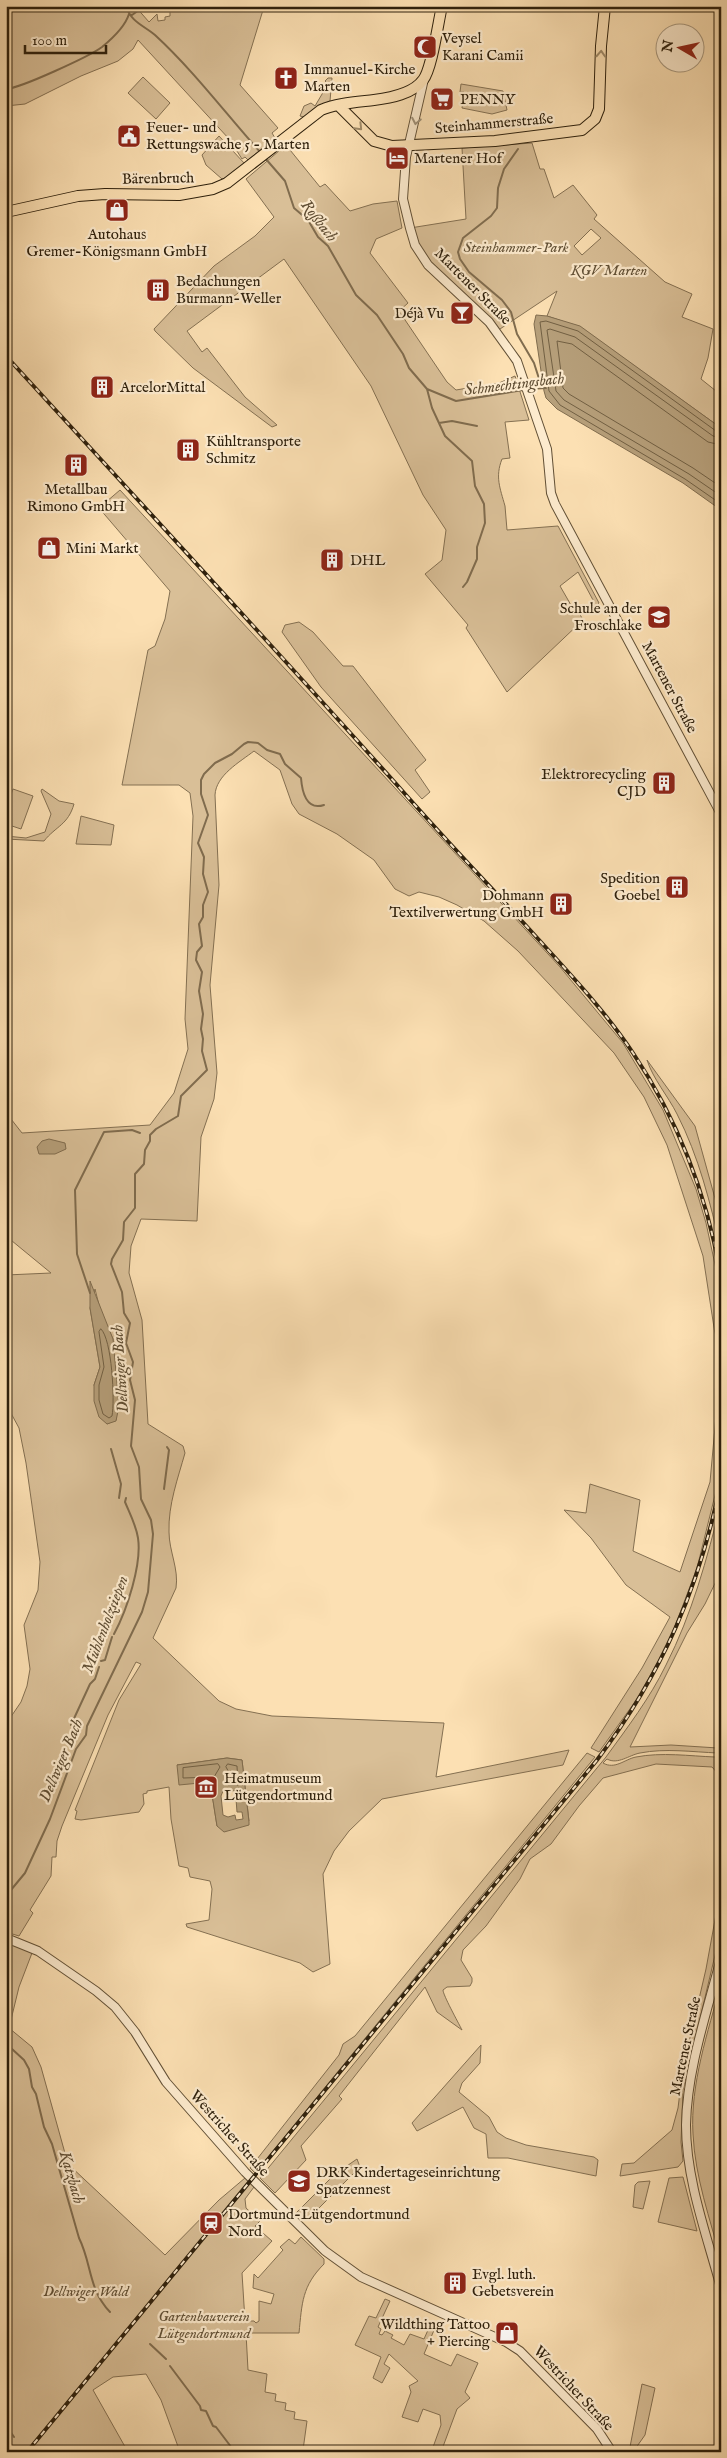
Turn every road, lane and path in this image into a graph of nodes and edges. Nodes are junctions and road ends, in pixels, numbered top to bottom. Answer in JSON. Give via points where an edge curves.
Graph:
{"nodes":[{"id":1,"x":442,"y":6,"type":"edge"},
{"id":2,"x":605,"y":6,"type":"edge"},
{"id":3,"x":425,"y":78,"type":"junction"},
{"id":4,"x":404,"y":93,"type":"junction"},
{"id":5,"x":420,"y":95,"type":"junction"},
{"id":6,"x":338,"y":105,"type":"junction"},
{"id":7,"x":409,"y":145,"type":"junction"},
{"id":8,"x":6,"y":212,"type":"edge"},
{"id":9,"x":721,"y":814,"type":"edge"},
{"id":10,"x":6,"y":1938,"type":"edge"},
{"id":11,"x":721,"y":1958,"type":"edge"},
{"id":12,"x":721,"y":2288,"type":"edge"},
{"id":13,"x":612,"y":2452,"type":"edge"}],
"edges":[{"from":1,"to":3,"type":"main road","name":"Martener Straße"},
{"from":7,"to":2,"type":"main road","name":"Steinhammerstraße","one_way":true,"via":[[495,141],[582,130],[595,120],[600,102]]},
{"from":3,"to":4,"type":"main road","name":"Bärenbruch"},
{"from":3,"to":5,"type":"street","name":"Martener Straße"},
{"from":4,"to":5,"type":"main road","name":"Bärenbruch"},
{"from":4,"to":6,"type":"main road","name":"Bärenbruch","via":[[387,99]]},
{"from":5,"to":7,"type":"street","name":"Martener Straße","one_way":true},
{"from":6,"to":7,"type":"main road","name":"Steinhammerstraße","one_way":true,"via":[[376,143]]},
{"from":6,"to":8,"type":"main road","name":"Bärenbruch","via":[[318,112],[227,183],[213,189],[179,195],[78,196]]},
{"from":7,"to":9,"type":"street","name":"Martener Straße","via":[[403,199],[415,245],[428,265],[497,331],[518,361],[547,449],[555,504]]},
{"from":10,"to":13,"type":"street","name":"Westricher Straße","via":[[38,1951],[115,2007],[166,2082],[245,2172],[325,2251],[361,2276],[506,2342],[597,2429]]},
{"from":11,"to":12,"type":"street","name":"Martener Straße","via":[[691,2080],[686,2126],[690,2169]]}]}
